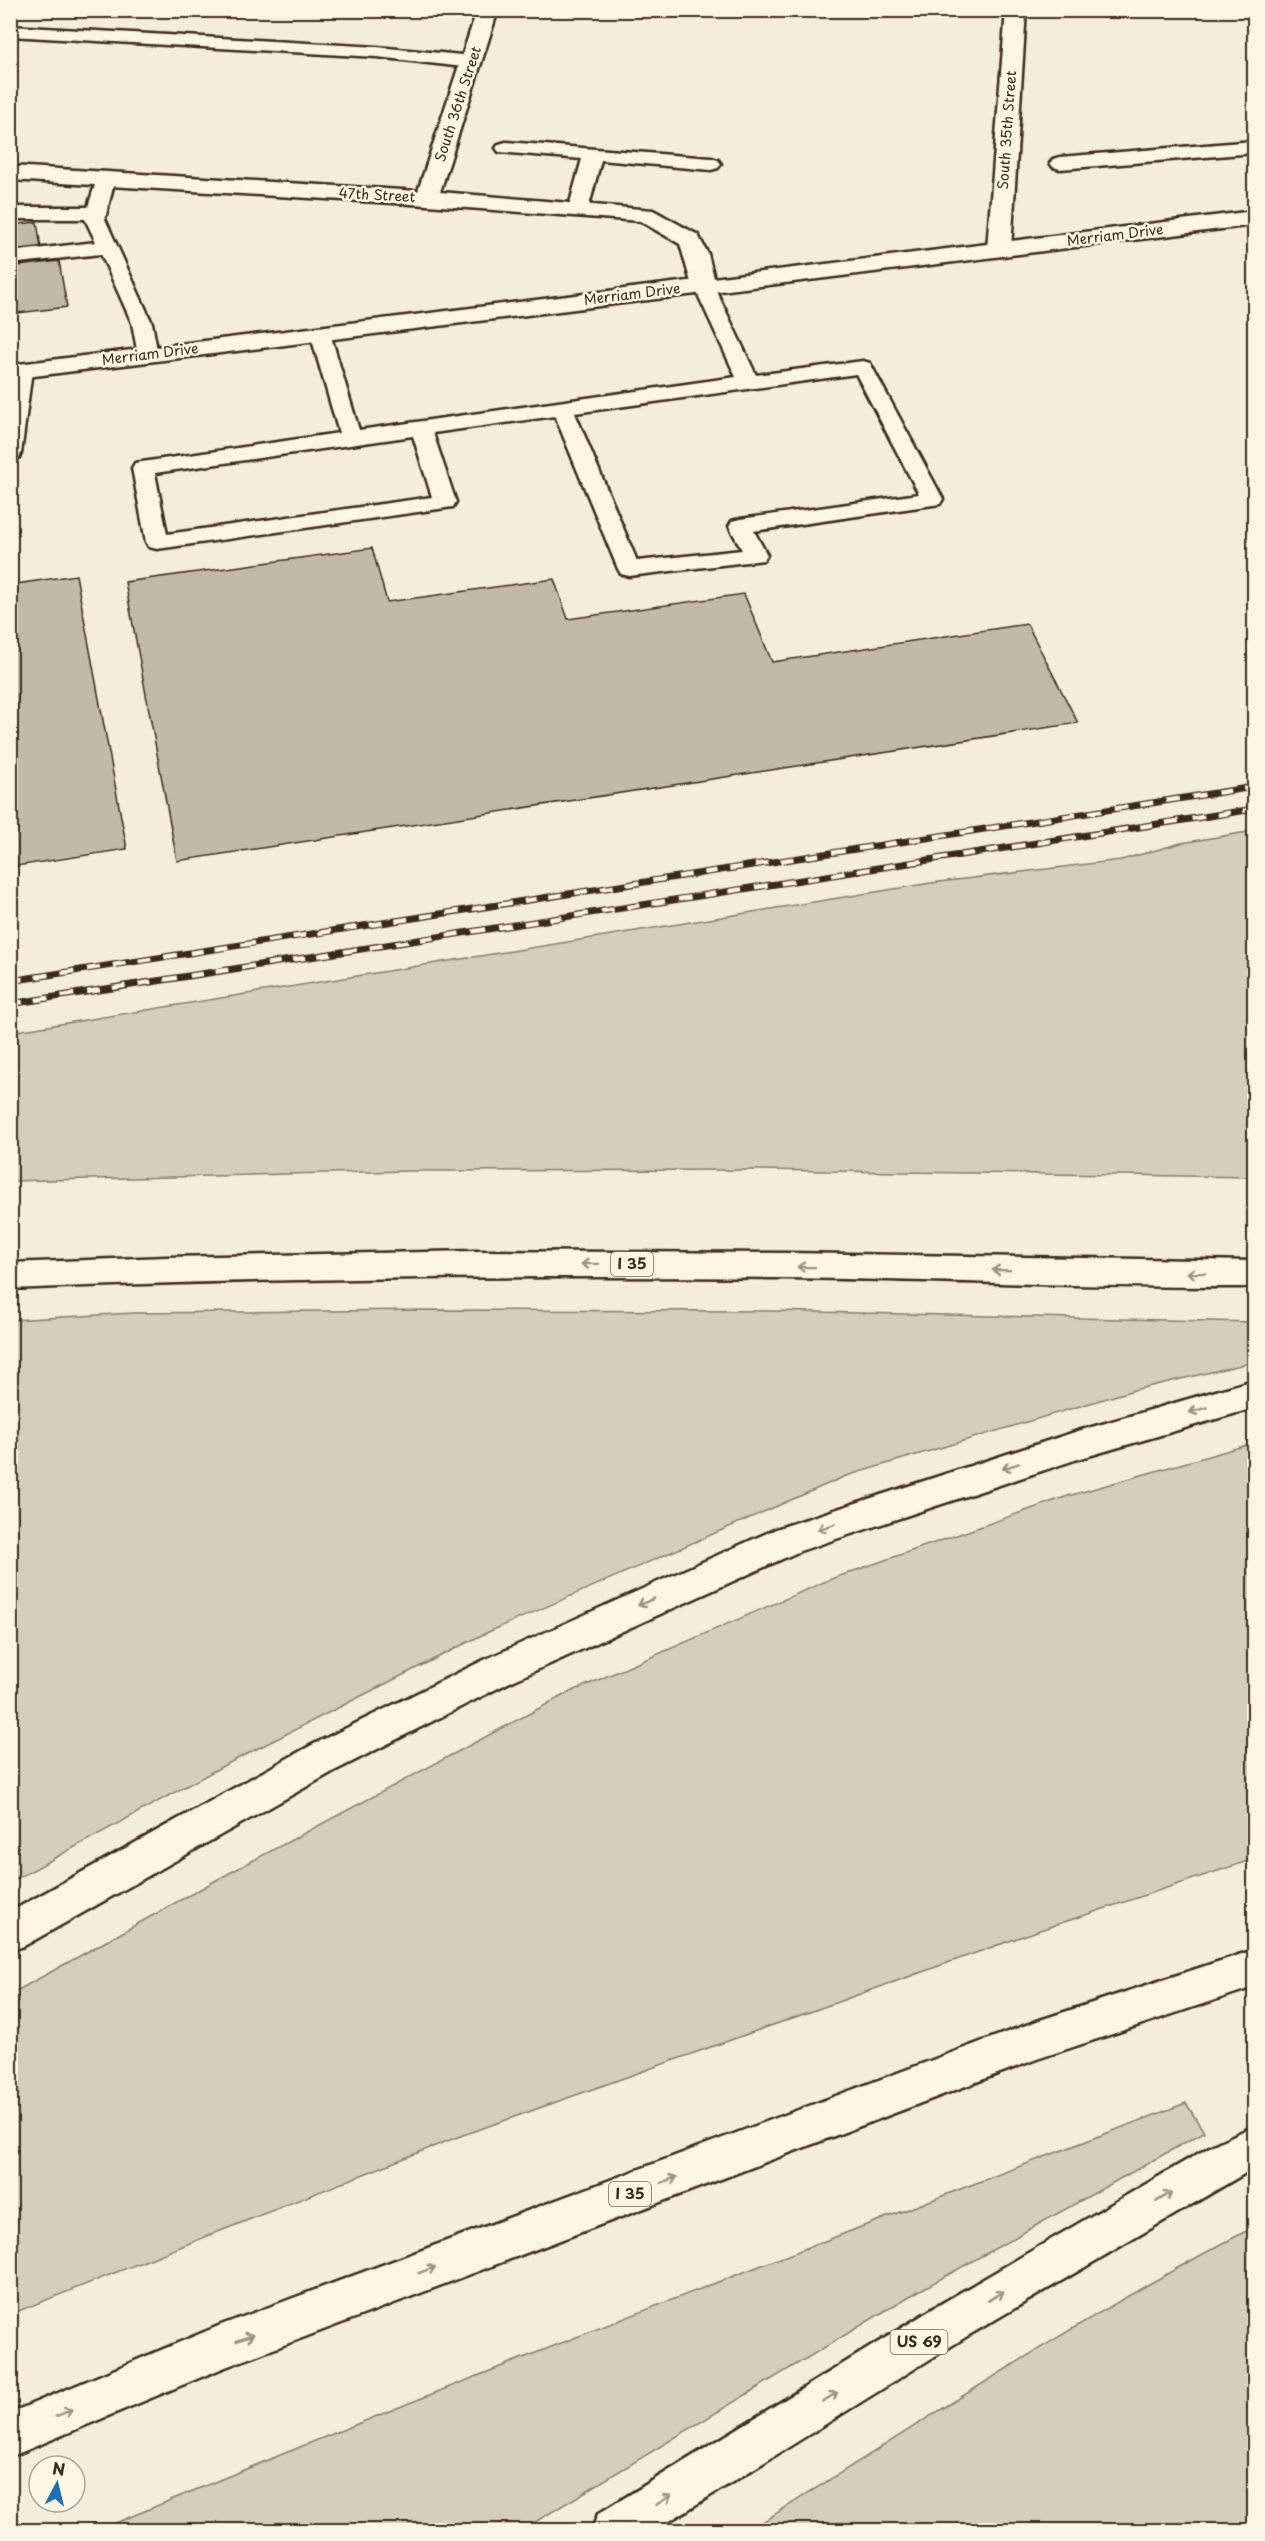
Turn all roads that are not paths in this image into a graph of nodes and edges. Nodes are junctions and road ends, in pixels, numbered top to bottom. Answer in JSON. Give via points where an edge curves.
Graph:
{"nodes":[{"id":1,"x":489,"y":10,"type":"edge"},
{"id":2,"x":1016,"y":10,"type":"edge"},
{"id":3,"x":10,"y":31,"type":"edge"},
{"id":4,"x":472,"y":62,"type":"junction"},
{"id":5,"x":1254,"y":147,"type":"edge"},
{"id":6,"x":506,"y":148,"type":"dead end"},
{"id":7,"x":593,"y":154,"type":"junction"},
{"id":8,"x":1060,"y":163,"type":"dead end"},
{"id":9,"x":711,"y":164,"type":"dead end"},
{"id":10,"x":10,"y":173,"type":"edge"},
{"id":11,"x":105,"y":178,"type":"junction"},
{"id":12,"x":427,"y":198,"type":"junction"},
{"id":13,"x":578,"y":210,"type":"junction"},
{"id":14,"x":10,"y":213,"type":"edge"},
{"id":15,"x":97,"y":213,"type":"junction"},
{"id":16,"x":1254,"y":218,"type":"edge"},
{"id":17,"x":106,"y":248,"type":"junction"},
{"id":18,"x":999,"y":249,"type":"junction"},
{"id":19,"x":10,"y":258,"type":"edge"},
{"id":20,"x":704,"y":286,"type":"junction"},
{"id":21,"x":320,"y":333,"type":"junction"},
{"id":22,"x":148,"y":355,"type":"junction"},
{"id":23,"x":16,"y":371,"type":"edge"},
{"id":24,"x":749,"y":382,"type":"junction"},
{"id":25,"x":562,"y":408,"type":"junction"},
{"id":26,"x":421,"y":428,"type":"junction"},
{"id":27,"x":351,"y":438,"type":"junction"},
{"id":28,"x":10,"y":454,"type":"edge"},
{"id":29,"x":1254,"y":1274,"type":"edge"},
{"id":30,"x":10,"y":1276,"type":"edge"},
{"id":31,"x":1254,"y":1394,"type":"edge"},
{"id":32,"x":10,"y":1933,"type":"edge"},
{"id":33,"x":1254,"y":1969,"type":"edge"},
{"id":34,"x":1254,"y":2146,"type":"edge"},
{"id":35,"x":10,"y":2435,"type":"edge"},
{"id":36,"x":614,"y":2530,"type":"edge"}],
"edges":[{"from":1,"to":4,"type":"main road","name":"South 36th Street"},
{"from":2,"to":18,"type":"main road","name":"South 35th Street"},
{"from":3,"to":4,"type":"lane","via":[[377,52]]},
{"from":4,"to":12,"type":"main road","name":"South 36th Street"},
{"from":5,"to":8,"type":"lane"},
{"from":6,"to":7,"type":"lane"},
{"from":7,"to":9,"type":"lane"},
{"from":7,"to":13,"type":"lane"},
{"from":10,"to":11,"type":"main road","name":"47th Street"},
{"from":11,"to":12,"type":"main road","name":"47th Street"},
{"from":11,"to":15,"type":"lane"},
{"from":12,"to":13,"type":"main road","name":"47th Street"},
{"from":13,"to":20,"type":"main road","name":"47th Street","via":[[645,215],[690,240]]},
{"from":14,"to":15,"type":"lane"},
{"from":15,"to":17,"type":"lane","via":[[95,219]]},
{"from":16,"to":18,"type":"main road","name":"Merriam Drive"},
{"from":17,"to":19,"type":"lane"},
{"from":17,"to":22,"type":"lane","via":[[141,323]]},
{"from":18,"to":20,"type":"main road","name":"Merriam Drive"},
{"from":20,"to":21,"type":"main road","name":"Merriam Drive"},
{"from":20,"to":24,"type":"lane"},
{"from":21,"to":22,"type":"main road","name":"Merriam Drive"},
{"from":21,"to":27,"type":"lane"},
{"from":22,"to":23,"type":"main road","name":"Merriam Drive"},
{"from":23,"to":28,"type":"lane"},
{"from":24,"to":25,"type":"lane"},
{"from":24,"to":25,"type":"lane","via":[[863,367],[932,499],[740,526],[756,555],[628,569]]},
{"from":25,"to":26,"type":"lane"},
{"from":26,"to":27,"type":"lane"},
{"from":26,"to":27,"type":"lane","via":[[445,501],[157,542],[143,468]]},
{"from":29,"to":30,"type":"main road","number":"I 35","one_way":true,"via":[[638,1264],[169,1268]]},
{"from":31,"to":32,"type":"main road","one_way":true,"via":[[1078,1445],[789,1540],[497,1671],[343,1748]]},
{"from":35,"to":33,"type":"main road","number":"I 35","one_way":true,"via":[[221,2347],[1037,2040]]},
{"from":36,"to":34,"type":"main road","number":"US 69","one_way":true,"via":[[954,2320]]}]}
